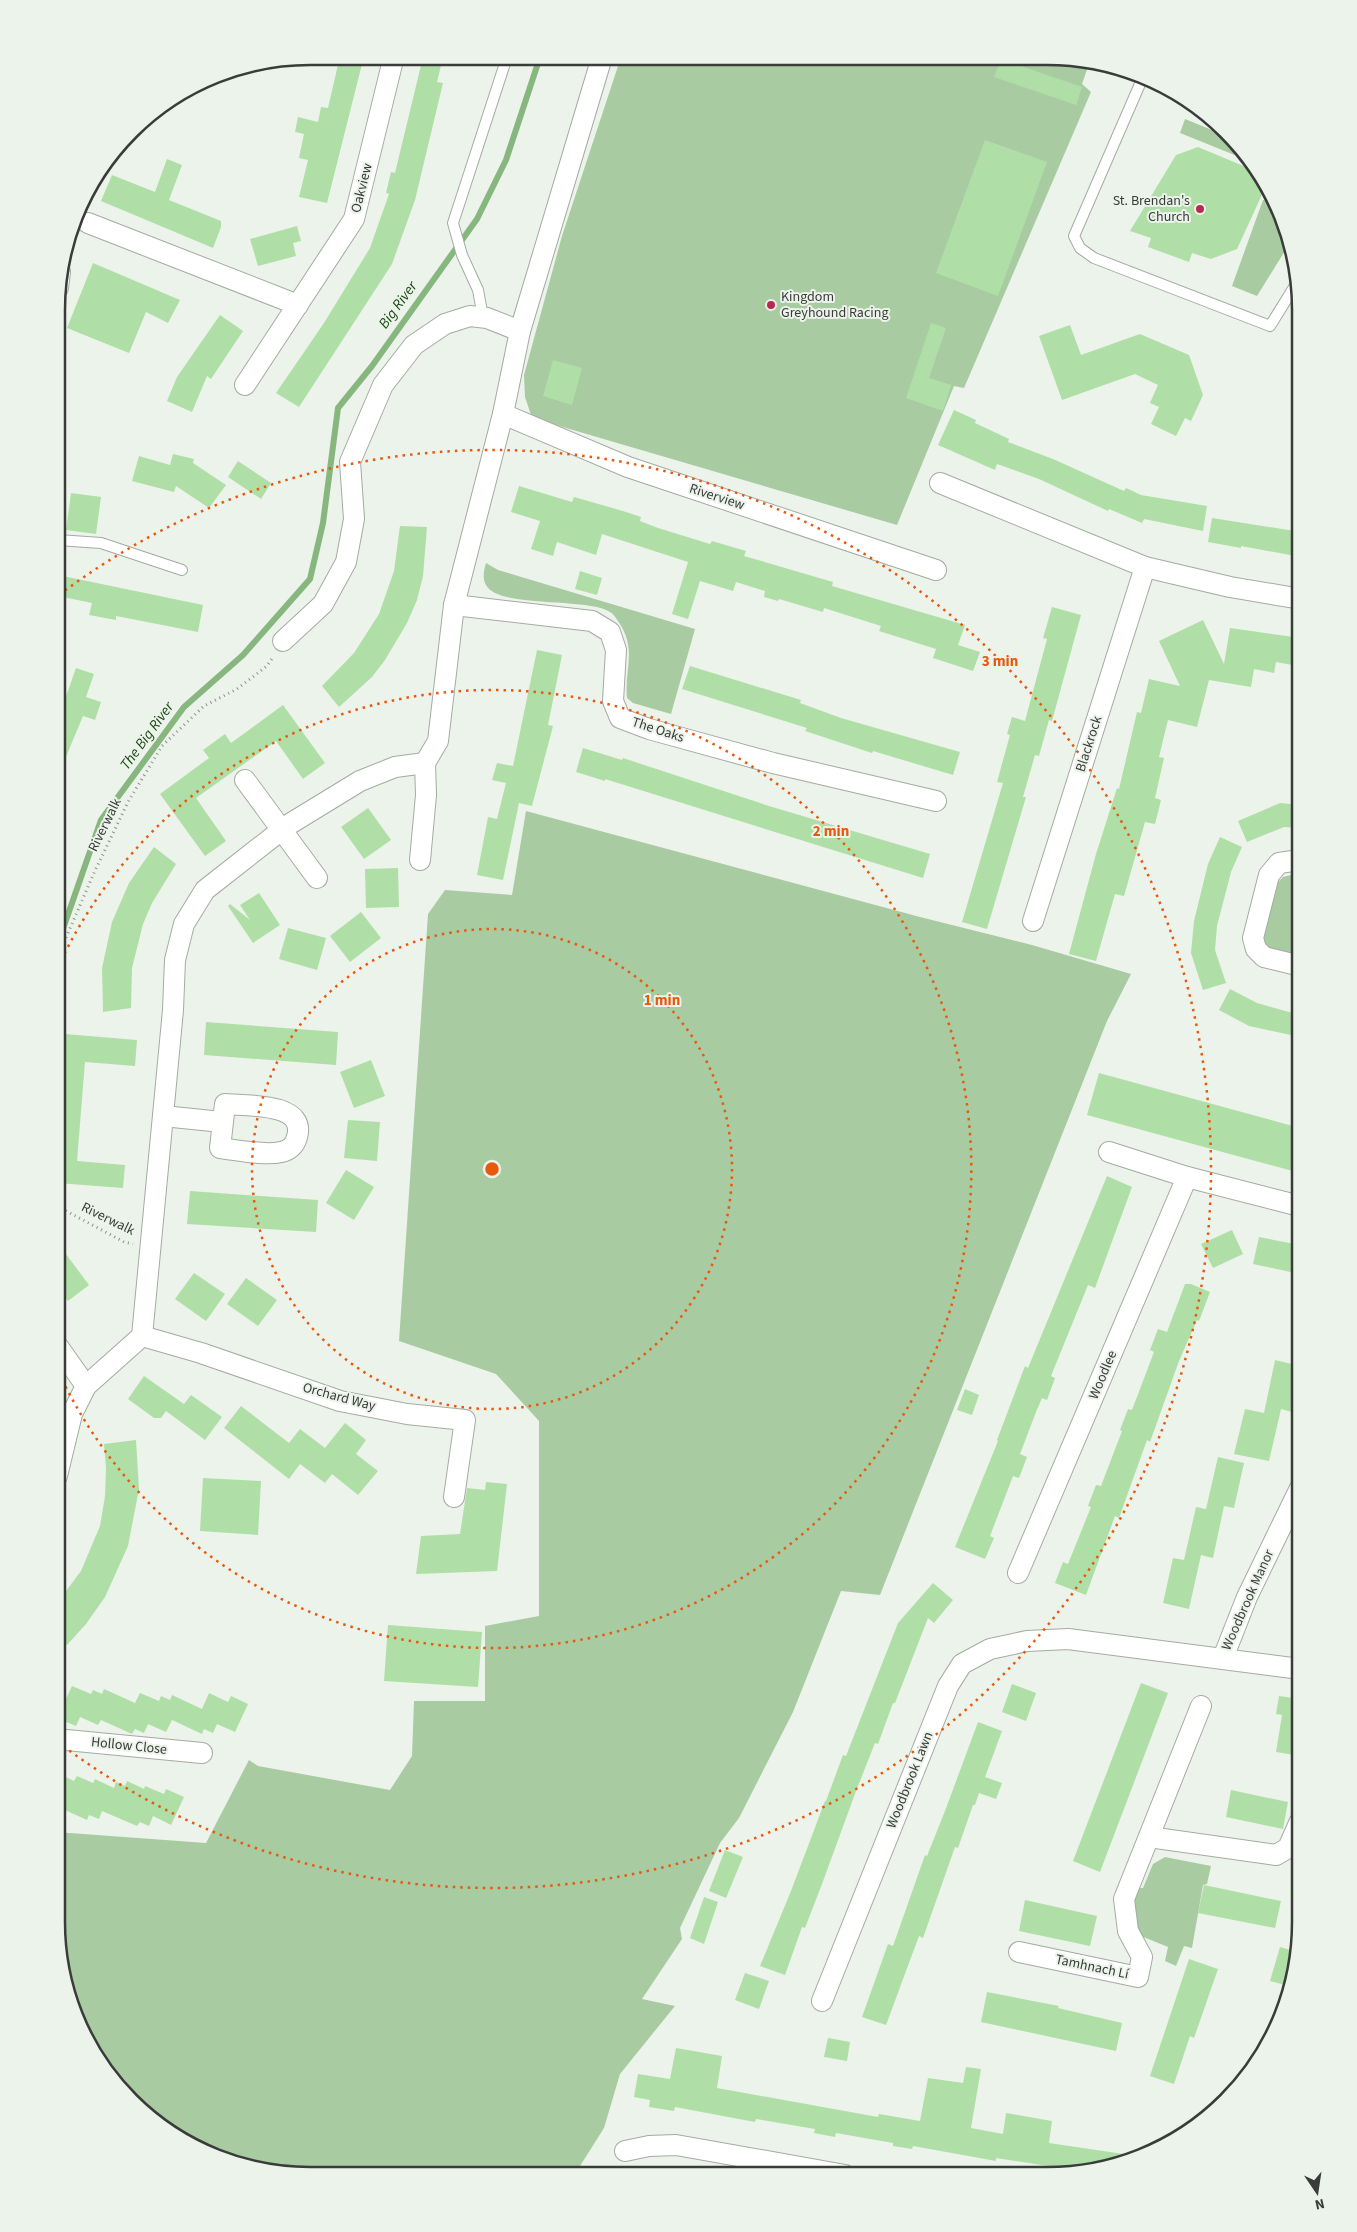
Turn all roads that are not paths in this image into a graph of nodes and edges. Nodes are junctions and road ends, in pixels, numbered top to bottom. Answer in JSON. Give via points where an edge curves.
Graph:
{"nodes":[{"id":1,"x":392,"y":65,"type":"edge"},
{"id":2,"x":504,"y":65,"type":"edge"},
{"id":3,"x":600,"y":65,"type":"edge"},
{"id":4,"x":1140,"y":84,"type":"edge"},
{"id":5,"x":88,"y":223,"type":"dead end"},
{"id":6,"x":1291,"y":292,"type":"edge"},
{"id":7,"x":298,"y":305,"type":"junction"},
{"id":8,"x":483,"y":317,"type":"junction"},
{"id":9,"x":520,"y":331,"type":"junction"},
{"id":10,"x":245,"y":385,"type":"dead end"},
{"id":11,"x":503,"y":414,"type":"junction"},
{"id":12,"x":940,"y":484,"type":"dead end"},
{"id":13,"x":65,"y":540,"type":"edge"},
{"id":14,"x":1145,"y":567,"type":"junction"},
{"id":15,"x":182,"y":570,"type":"dead end"},
{"id":16,"x":936,"y":570,"type":"dead end"},
{"id":17,"x":1292,"y":597,"type":"edge"},
{"id":18,"x":454,"y":605,"type":"junction"},
{"id":19,"x":283,"y":641,"type":"dead end"},
{"id":20,"x":425,"y":763,"type":"junction"},
{"id":21,"x":245,"y":780,"type":"dead end"},
{"id":22,"x":936,"y":801,"type":"dead end"},
{"id":23,"x":281,"y":830,"type":"junction"},
{"id":24,"x":420,"y":860,"type":"dead end"},
{"id":25,"x":1292,"y":861,"type":"edge"},
{"id":26,"x":317,"y":878,"type":"dead end"},
{"id":27,"x":1033,"y":920,"type":"dead end"},
{"id":28,"x":1292,"y":964,"type":"edge"},
{"id":29,"x":163,"y":1116,"type":"junction"},
{"id":30,"x":222,"y":1122,"type":"dead end"},
{"id":31,"x":1109,"y":1152,"type":"dead end"},
{"id":32,"x":1187,"y":1177,"type":"junction"},
{"id":33,"x":1292,"y":1204,"type":"edge"},
{"id":34,"x":142,"y":1336,"type":"junction"},
{"id":35,"x":65,"y":1356,"type":"edge"},
{"id":36,"x":86,"y":1386,"type":"junction"},
{"id":37,"x":65,"y":1443,"type":"edge"},
{"id":38,"x":454,"y":1497,"type":"dead end"},
{"id":39,"x":1292,"y":1504,"type":"edge"},
{"id":40,"x":1018,"y":1573,"type":"dead end"},
{"id":41,"x":1223,"y":1658,"type":"junction"},
{"id":42,"x":1292,"y":1669,"type":"edge"},
{"id":43,"x":1201,"y":1706,"type":"dead end"},
{"id":44,"x":65,"y":1740,"type":"edge"},
{"id":45,"x":202,"y":1753,"type":"dead end"},
{"id":46,"x":1149,"y":1837,"type":"junction"},
{"id":47,"x":1292,"y":1839,"type":"edge"},
{"id":48,"x":1019,"y":1952,"type":"dead end"},
{"id":49,"x":822,"y":2001,"type":"dead end"},
{"id":50,"x":625,"y":2151,"type":"dead end"},
{"id":51,"x":799,"y":2167,"type":"edge"}],
"edges":[{"from":1,"to":7,"type":"street","name":"Oakview","via":[[354,219]]},
{"from":2,"to":8,"type":"lane","via":[[454,215],[454,233],[478,290]]},
{"from":3,"to":9,"type":"street"},
{"from":4,"to":6,"type":"lane","via":[[1074,236],[1080,248],[1094,258],[1270,326]]},
{"from":5,"to":7,"type":"street"},
{"from":7,"to":10,"type":"street","name":"Oakview"},
{"from":8,"to":9,"type":"street"},
{"from":8,"to":19,"type":"street","via":[[470,316],[445,324],[422,339],[382,385],[350,462],[354,519],[346,562],[323,604]]},
{"from":9,"to":11,"type":"street"},
{"from":11,"to":16,"type":"street","name":"Riverview","via":[[628,467]]},
{"from":11,"to":18,"type":"street"},
{"from":12,"to":14,"type":"street"},
{"from":13,"to":15,"type":"lane","via":[[101,543]]},
{"from":14,"to":17,"type":"street"},
{"from":14,"to":27,"type":"street","name":"Blackrock"},
{"from":18,"to":20,"type":"street","via":[[438,742]]},
{"from":18,"to":22,"type":"street","name":"The Oaks","via":[[592,621],[610,632],[616,650],[613,700],[620,718],[772,763]]},
{"from":20,"to":23,"type":"street","via":[[395,767],[360,781]]},
{"from":20,"to":24,"type":"street","via":[[426,795]]},
{"from":21,"to":23,"type":"street"},
{"from":23,"to":26,"type":"street"},
{"from":23,"to":29,"type":"street","via":[[205,890],[184,924],[175,960]]},
{"from":25,"to":28,"type":"street","via":[[1279,863],[1269,875],[1253,938],[1256,949],[1264,957]]},
{"from":29,"to":30,"type":"street"},
{"from":29,"to":34,"type":"street"},
{"from":31,"to":32,"type":"street"},
{"from":32,"to":33,"type":"street"},
{"from":32,"to":40,"type":"street","name":"Woodlee"},
{"from":34,"to":36,"type":"street"},
{"from":34,"to":38,"type":"street","name":"Orchard Way","via":[[340,1401],[407,1414],[465,1420]]},
{"from":35,"to":36,"type":"street"},
{"from":36,"to":37,"type":"street","via":[[72,1414]]},
{"from":39,"to":41,"type":"street","name":"Woodbrook Manor","via":[[1247,1597]]},
{"from":41,"to":42,"type":"street","name":"Woodbrook Lawn"},
{"from":41,"to":49,"type":"street","name":"Woodbrook Lawn","via":[[1068,1639],[1027,1641],[990,1649],[962,1664],[948,1686]]},
{"from":43,"to":46,"type":"street","name":"Tamhnach Lí"},
{"from":44,"to":45,"type":"street","name":"Hollow Close"},
{"from":46,"to":47,"type":"street","via":[[1276,1855],[1288,1848]]},
{"from":46,"to":48,"type":"street","name":"Tamhnach Lí","via":[[1124,1900],[1128,1931],[1142,1957],[1138,1976]]},
{"from":50,"to":51,"type":"street","via":[[676,2145]]}]}
